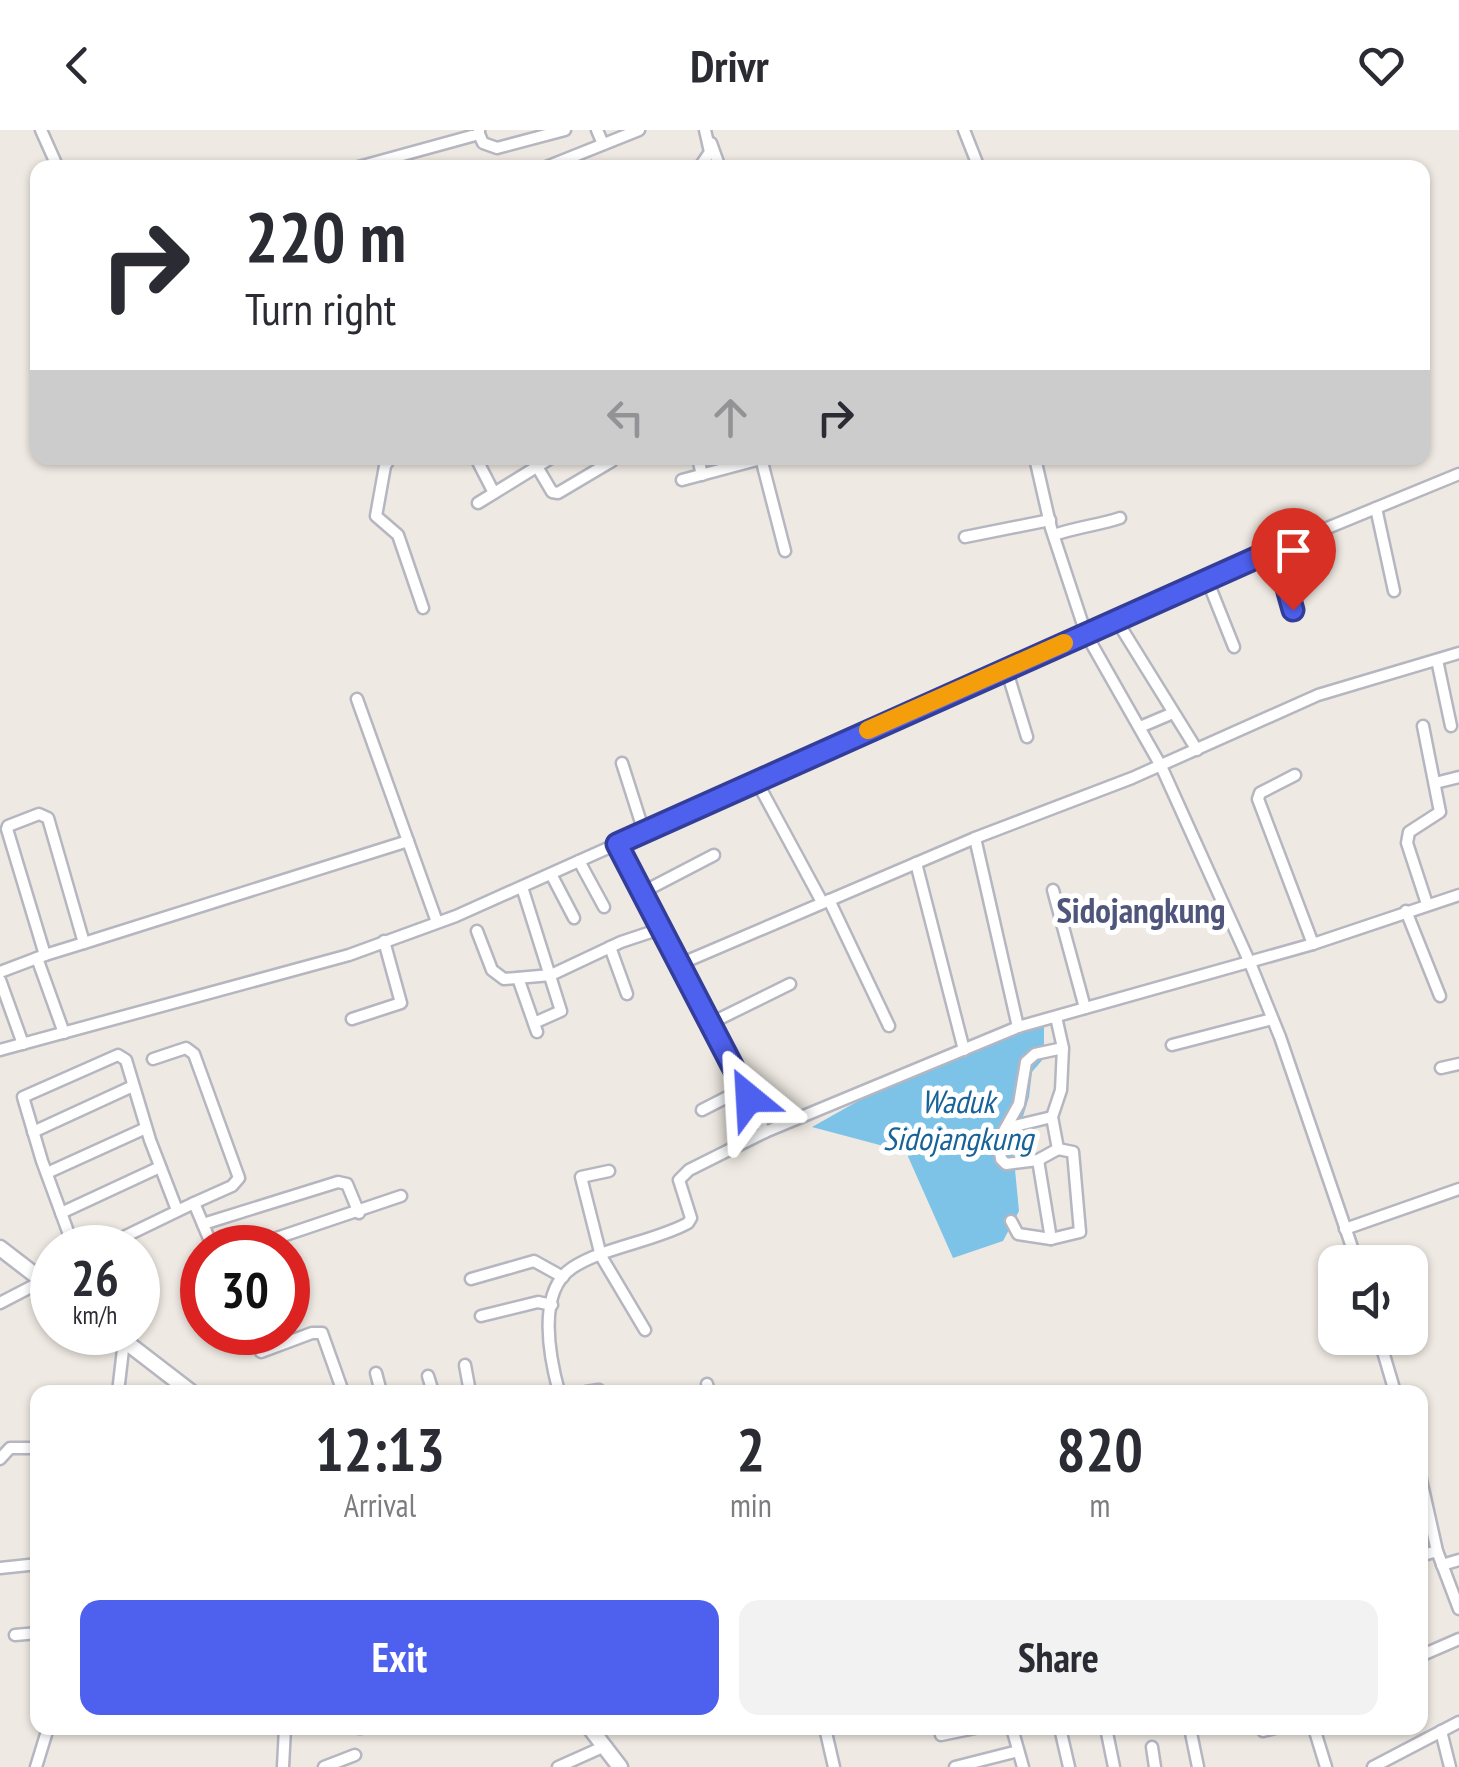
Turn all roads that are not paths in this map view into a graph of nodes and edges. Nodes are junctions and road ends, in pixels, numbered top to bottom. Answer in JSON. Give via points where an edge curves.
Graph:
{"nodes":[{"id":1,"x":41,"y":130,"type":"edge"},
{"id":2,"x":564,"y":130,"type":"edge"},
{"id":3,"x":597,"y":130,"type":"edge"},
{"id":4,"x":639,"y":130,"type":"edge"},
{"id":5,"x":705,"y":130,"type":"edge"},
{"id":6,"x":964,"y":130,"type":"edge"},
{"id":7,"x":479,"y":132,"type":"edge"},
{"id":8,"x":710,"y":142,"type":"junction"},
{"id":9,"x":603,"y":144,"type":"junction"},
{"id":10,"x":54,"y":160,"type":"edge"},
{"id":11,"x":382,"y":160,"type":"edge"},
{"id":12,"x":564,"y":160,"type":"edge"},
{"id":13,"x":705,"y":160,"type":"edge"},
{"id":14,"x":717,"y":160,"type":"edge"},
{"id":15,"x":976,"y":160,"type":"edge"},
{"id":16,"x":386,"y":465,"type":"edge"},
{"id":17,"x":480,"y":465,"type":"edge"},
{"id":18,"x":530,"y":465,"type":"edge"},
{"id":19,"x":536,"y":465,"type":"edge"},
{"id":20,"x":607,"y":465,"type":"edge"},
{"id":21,"x":700,"y":465,"type":"edge"},
{"id":22,"x":736,"y":465,"type":"edge"},
{"id":23,"x":765,"y":465,"type":"edge"},
{"id":24,"x":1037,"y":465,"type":"edge"},
{"id":25,"x":702,"y":474,"type":"junction"},
{"id":26,"x":1459,"y":474,"type":"edge"},
{"id":27,"x":682,"y":480,"type":"dead end"},
{"id":28,"x":494,"y":493,"type":"junction"},
{"id":29,"x":478,"y":504,"type":"dead end"},
{"id":30,"x":1376,"y":508,"type":"junction"},
{"id":31,"x":1120,"y":518,"type":"dead end"},
{"id":32,"x":1050,"y":520,"type":"junction"},
{"id":33,"x":1054,"y":535,"type":"junction"},
{"id":34,"x":964,"y":537,"type":"dead end"},
{"id":35,"x":1276,"y":549,"type":"junction"},
{"id":36,"x":786,"y":551,"type":"dead end"},
{"id":37,"x":1208,"y":582,"type":"junction"},
{"id":38,"x":1394,"y":591,"type":"dead end"},
{"id":39,"x":423,"y":608,"type":"dead end"},
{"id":40,"x":1293,"y":610,"type":"dead end"},
{"id":41,"x":1118,"y":620,"type":"junction"},
{"id":42,"x":1086,"y":634,"type":"junction"},
{"id":43,"x":1234,"y":647,"type":"dead end"},
{"id":44,"x":1459,"y":653,"type":"edge"},
{"id":45,"x":1437,"y":660,"type":"junction"},
{"id":46,"x":1006,"y":668,"type":"junction"},
{"id":47,"x":357,"y":700,"type":"dead end"},
{"id":48,"x":1174,"y":713,"type":"junction"},
{"id":49,"x":1422,"y":726,"type":"dead end"},
{"id":50,"x":1451,"y":726,"type":"dead end"},
{"id":51,"x":1140,"y":727,"type":"junction"},
{"id":52,"x":1026,"y":738,"type":"dead end"},
{"id":53,"x":1196,"y":750,"type":"junction"},
{"id":54,"x":622,"y":763,"type":"dead end"},
{"id":55,"x":1161,"y":766,"type":"junction"},
{"id":56,"x":1295,"y":775,"type":"dead end"},
{"id":57,"x":1459,"y":777,"type":"edge"},
{"id":58,"x":756,"y":780,"type":"junction"},
{"id":59,"x":1435,"y":782,"type":"junction"},
{"id":60,"x":644,"y":832,"type":"junction"},
{"id":61,"x":976,"y":838,"type":"junction"},
{"id":62,"x":408,"y":841,"type":"junction"},
{"id":63,"x":617,"y":844,"type":"junction"},
{"id":64,"x":714,"y":855,"type":"dead end"},
{"id":65,"x":580,"y":861,"type":"junction"},
{"id":66,"x":916,"y":863,"type":"junction"},
{"id":67,"x":551,"y":874,"type":"junction"},
{"id":68,"x":522,"y":887,"type":"junction"},
{"id":69,"x":1053,"y":890,"type":"dead end"},
{"id":70,"x":641,"y":893,"type":"junction"},
{"id":71,"x":1459,"y":895,"type":"edge"},
{"id":72,"x":825,"y":901,"type":"junction"},
{"id":73,"x":1427,"y":904,"type":"junction"},
{"id":74,"x":604,"y":906,"type":"dead end"},
{"id":75,"x":1406,"y":910,"type":"junction"},
{"id":76,"x":574,"y":918,"type":"dead end"},
{"id":77,"x":437,"y":922,"type":"junction"},
{"id":78,"x":660,"y":929,"type":"junction"},
{"id":79,"x":477,"y":931,"type":"dead end"},
{"id":80,"x":84,"y":942,"type":"junction"},
{"id":81,"x":384,"y":942,"type":"junction"},
{"id":82,"x":1314,"y":944,"type":"junction"},
{"id":83,"x":610,"y":946,"type":"junction"},
{"id":84,"x":40,"y":956,"type":"junction"},
{"id":85,"x":1250,"y":963,"type":"junction"},
{"id":86,"x":680,"y":964,"type":"junction"},
{"id":87,"x":0,"y":972,"type":"edge"},
{"id":88,"x":548,"y":975,"type":"junction"},
{"id":89,"x":518,"y":978,"type":"junction"},
{"id":90,"x":0,"y":980,"type":"edge"},
{"id":91,"x":790,"y":984,"type":"dead end"},
{"id":92,"x":628,"y":994,"type":"dead end"},
{"id":93,"x":1440,"y":996,"type":"dead end"},
{"id":94,"x":1086,"y":1008,"type":"junction"},
{"id":95,"x":1056,"y":1017,"type":"junction"},
{"id":96,"x":352,"y":1018,"type":"dead end"},
{"id":97,"x":1272,"y":1018,"type":"junction"},
{"id":98,"x":711,"y":1023,"type":"junction"},
{"id":99,"x":890,"y":1026,"type":"dead end"},
{"id":100,"x":1018,"y":1027,"type":"junction"},
{"id":101,"x":64,"y":1033,"type":"junction"},
{"id":102,"x":23,"y":1044,"type":"junction"},
{"id":103,"x":1172,"y":1046,"type":"dead end"},
{"id":104,"x":1063,"y":1048,"type":"junction"},
{"id":105,"x":0,"y":1050,"type":"edge"},
{"id":106,"x":964,"y":1050,"type":"junction"},
{"id":107,"x":153,"y":1059,"type":"dead end"},
{"id":108,"x":1459,"y":1064,"type":"edge"},
{"id":109,"x":1441,"y":1068,"type":"dead end"},
{"id":110,"x":133,"y":1086,"type":"junction"},
{"id":111,"x":744,"y":1088,"type":"junction"},
{"id":112,"x":702,"y":1110,"type":"dead end"},
{"id":113,"x":1052,"y":1117,"type":"junction"},
{"id":114,"x":146,"y":1128,"type":"junction"},
{"id":115,"x":1006,"y":1128,"type":"junction"},
{"id":116,"x":34,"y":1132,"type":"junction"},
{"id":117,"x":765,"y":1132,"type":"junction"},
{"id":118,"x":1058,"y":1149,"type":"junction"},
{"id":119,"x":1038,"y":1160,"type":"junction"},
{"id":120,"x":160,"y":1168,"type":"junction"},
{"id":121,"x":609,"y":1171,"type":"dead end"},
{"id":122,"x":46,"y":1174,"type":"junction"},
{"id":123,"x":1459,"y":1189,"type":"edge"},
{"id":124,"x":401,"y":1196,"type":"dead end"},
{"id":125,"x":194,"y":1203,"type":"junction"},
{"id":126,"x":177,"y":1210,"type":"junction"},
{"id":127,"x":61,"y":1213,"type":"junction"},
{"id":128,"x":359,"y":1213,"type":"junction"},
{"id":129,"x":1011,"y":1221,"type":"dead end"},
{"id":130,"x":203,"y":1224,"type":"joint"},
{"id":131,"x":65,"y":1225,"type":"edge"},
{"id":132,"x":147,"y":1225,"type":"edge"},
{"id":133,"x":310,"y":1228,"type":"edge"},
{"id":134,"x":1346,"y":1230,"type":"junction"},
{"id":135,"x":1051,"y":1239,"type":"junction"},
{"id":136,"x":1351,"y":1245,"type":"edge"},
{"id":137,"x":0,"y":1248,"type":"edge"},
{"id":138,"x":601,"y":1256,"type":"junction"},
{"id":139,"x":30,"y":1268,"type":"edge"},
{"id":140,"x":563,"y":1278,"type":"junction"},
{"id":141,"x":471,"y":1279,"type":"dead end"},
{"id":142,"x":30,"y":1290,"type":"edge"},
{"id":143,"x":0,"y":1303,"type":"edge"},
{"id":144,"x":552,"y":1305,"type":"junction"},
{"id":145,"x":480,"y":1316,"type":"dead end"},
{"id":146,"x":645,"y":1330,"type":"dead end"},
{"id":147,"x":310,"y":1334,"type":"edge"},
{"id":148,"x":118,"y":1355,"type":"edge"},
{"id":149,"x":142,"y":1355,"type":"edge"},
{"id":150,"x":1384,"y":1355,"type":"edge"},
{"id":151,"x":465,"y":1365,"type":"dead end"},
{"id":152,"x":376,"y":1374,"type":"dead end"},
{"id":153,"x":428,"y":1376,"type":"dead end"},
{"id":154,"x":118,"y":1385,"type":"edge"},
{"id":155,"x":181,"y":1385,"type":"edge"},
{"id":156,"x":341,"y":1385,"type":"edge"},
{"id":157,"x":379,"y":1385,"type":"edge"},
{"id":158,"x":431,"y":1385,"type":"edge"},
{"id":159,"x":469,"y":1385,"type":"edge"},
{"id":160,"x":557,"y":1385,"type":"edge"},
{"id":161,"x":1393,"y":1385,"type":"edge"},
{"id":162,"x":30,"y":1448,"type":"edge"},
{"id":163,"x":0,"y":1458,"type":"edge"},
{"id":164,"x":1428,"y":1511,"type":"edge"},
{"id":165,"x":1437,"y":1552,"type":"junction"},
{"id":166,"x":1428,"y":1554,"type":"edge"},
{"id":167,"x":1459,"y":1560,"type":"edge"},
{"id":168,"x":30,"y":1565,"type":"edge"},
{"id":169,"x":1442,"y":1565,"type":"junction"},
{"id":170,"x":0,"y":1568,"type":"edge"},
{"id":171,"x":1459,"y":1609,"type":"edge"},
{"id":172,"x":30,"y":1634,"type":"edge"},
{"id":173,"x":15,"y":1635,"type":"dead end"},
{"id":174,"x":1459,"y":1638,"type":"edge"},
{"id":175,"x":1428,"y":1652,"type":"edge"},
{"id":176,"x":1459,"y":1722,"type":"edge"},
{"id":177,"x":1441,"y":1731,"type":"junction"},
{"id":178,"x":46,"y":1735,"type":"edge"},
{"id":179,"x":285,"y":1735,"type":"edge"},
{"id":180,"x":596,"y":1735,"type":"edge"},
{"id":181,"x":827,"y":1735,"type":"edge"},
{"id":182,"x":1014,"y":1735,"type":"edge"},
{"id":183,"x":1062,"y":1735,"type":"edge"},
{"id":184,"x":1107,"y":1735,"type":"edge"},
{"id":185,"x":1191,"y":1735,"type":"edge"},
{"id":186,"x":1316,"y":1735,"type":"edge"},
{"id":187,"x":605,"y":1746,"type":"junction"},
{"id":188,"x":1152,"y":1747,"type":"dead end"},
{"id":189,"x":1018,"y":1751,"type":"junction"},
{"id":190,"x":355,"y":1755,"type":"dead end"},
{"id":191,"x":1400,"y":1761,"type":"edge"},
{"id":192,"x":36,"y":1767,"type":"edge"},
{"id":193,"x":283,"y":1767,"type":"edge"},
{"id":194,"x":324,"y":1767,"type":"edge"},
{"id":195,"x":558,"y":1767,"type":"edge"},
{"id":196,"x":620,"y":1767,"type":"edge"},
{"id":197,"x":834,"y":1767,"type":"edge"},
{"id":198,"x":955,"y":1767,"type":"edge"},
{"id":199,"x":1024,"y":1767,"type":"edge"},
{"id":200,"x":1070,"y":1767,"type":"edge"},
{"id":201,"x":1114,"y":1767,"type":"edge"},
{"id":202,"x":1155,"y":1767,"type":"edge"},
{"id":203,"x":1198,"y":1767,"type":"edge"},
{"id":204,"x":1326,"y":1767,"type":"edge"},
{"id":205,"x":1373,"y":1767,"type":"edge"},
{"id":206,"x":1450,"y":1767,"type":"edge"}],
"edges":[{"from":1,"to":10,"type":"street"},
{"from":2,"to":7,"type":"street","via":[[497,148]]},
{"from":3,"to":9,"type":"street"},
{"from":4,"to":9,"type":"street"},
{"from":5,"to":8,"type":"street"},
{"from":6,"to":15,"type":"street"},
{"from":7,"to":11,"type":"street"},
{"from":8,"to":13,"type":"street"},
{"from":8,"to":14,"type":"street"},
{"from":9,"to":12,"type":"street"},
{"from":16,"to":39,"type":"street","via":[[376,516],[398,535]]},
{"from":17,"to":28,"type":"street"},
{"from":18,"to":28,"type":"street"},
{"from":19,"to":20,"type":"street","via":[[558,493]]},
{"from":21,"to":25,"type":"street"},
{"from":22,"to":25,"type":"street"},
{"from":23,"to":36,"type":"street"},
{"from":24,"to":32,"type":"street"},
{"from":25,"to":27,"type":"street"},
{"from":26,"to":30,"type":"street"},
{"from":28,"to":29,"type":"street"},
{"from":30,"to":35,"type":"street"},
{"from":30,"to":38,"type":"street"},
{"from":31,"to":33,"type":"street"},
{"from":32,"to":33,"type":"street"},
{"from":32,"to":34,"type":"street"},
{"from":33,"to":42,"type":"street"},
{"from":35,"to":37,"type":"street"},
{"from":35,"to":40,"type":"street"},
{"from":37,"to":41,"type":"street"},
{"from":37,"to":43,"type":"street"},
{"from":41,"to":42,"type":"street"},
{"from":41,"to":48,"type":"street"},
{"from":42,"to":46,"type":"street"},
{"from":42,"to":51,"type":"street"},
{"from":44,"to":45,"type":"street"},
{"from":45,"to":50,"type":"street"},
{"from":45,"to":53,"type":"street","via":[[1318,695]]},
{"from":46,"to":52,"type":"street"},
{"from":46,"to":58,"type":"street"},
{"from":47,"to":62,"type":"street"},
{"from":48,"to":51,"type":"street"},
{"from":48,"to":53,"type":"street"},
{"from":49,"to":59,"type":"street"},
{"from":51,"to":55,"type":"street"},
{"from":53,"to":55,"type":"street"},
{"from":54,"to":60,"type":"street"},
{"from":55,"to":61,"type":"street"},
{"from":55,"to":85,"type":"street"},
{"from":56,"to":82,"type":"street","via":[[1260,792],[1258,800]]},
{"from":57,"to":59,"type":"street"},
{"from":58,"to":60,"type":"street"},
{"from":58,"to":72,"type":"street"},
{"from":59,"to":73,"type":"street","via":[[1440,812],[1407,837]]},
{"from":60,"to":63,"type":"street"},
{"from":61,"to":66,"type":"street"},
{"from":61,"to":100,"type":"street"},
{"from":62,"to":77,"type":"street"},
{"from":62,"to":80,"type":"street"},
{"from":63,"to":65,"type":"street"},
{"from":63,"to":70,"type":"street"},
{"from":64,"to":70,"type":"street"},
{"from":65,"to":67,"type":"street"},
{"from":65,"to":74,"type":"street"},
{"from":66,"to":72,"type":"street"},
{"from":66,"to":106,"type":"street"},
{"from":67,"to":68,"type":"street"},
{"from":67,"to":76,"type":"street"},
{"from":68,"to":77,"type":"street"},
{"from":68,"to":88,"type":"street"},
{"from":69,"to":94,"type":"street"},
{"from":70,"to":78,"type":"street"},
{"from":71,"to":73,"type":"street"},
{"from":72,"to":86,"type":"street"},
{"from":72,"to":99,"type":"street"},
{"from":73,"to":75,"type":"street"},
{"from":75,"to":82,"type":"street"},
{"from":75,"to":93,"type":"street"},
{"from":77,"to":81,"type":"street"},
{"from":78,"to":83,"type":"street"},
{"from":78,"to":86,"type":"street"},
{"from":79,"to":89,"type":"street","via":[[496,976]]},
{"from":80,"to":84,"type":"street"},
{"from":80,"to":84,"type":"street","via":[[48,818],[39,814],[7,829]]},
{"from":81,"to":96,"type":"street","via":[[401,1002]]},
{"from":81,"to":101,"type":"street"},
{"from":82,"to":85,"type":"street"},
{"from":83,"to":88,"type":"street"},
{"from":83,"to":92,"type":"street"},
{"from":84,"to":87,"type":"street"},
{"from":84,"to":101,"type":"street"},
{"from":85,"to":94,"type":"street"},
{"from":85,"to":97,"type":"street"},
{"from":86,"to":98,"type":"street"},
{"from":88,"to":89,"type":"street"},
{"from":88,"to":89,"type":"street","via":[[560,1014],[535,1028]]},
{"from":90,"to":102,"type":"street"},
{"from":91,"to":98,"type":"street"},
{"from":94,"to":95,"type":"street"},
{"from":95,"to":100,"type":"street"},
{"from":95,"to":104,"type":"street"},
{"from":97,"to":103,"type":"street"},
{"from":97,"to":134,"type":"street"},
{"from":98,"to":111,"type":"street"},
{"from":100,"to":106,"type":"street"},
{"from":101,"to":102,"type":"street"},
{"from":102,"to":105,"type":"street"},
{"from":104,"to":113,"type":"street"},
{"from":104,"to":115,"type":"street","via":[[1030,1058]]},
{"from":106,"to":117,"type":"street"},
{"from":107,"to":125,"type":"street","via":[[191,1050],[239,1178]]},
{"from":108,"to":109,"type":"street"},
{"from":110,"to":114,"type":"street"},
{"from":110,"to":116,"type":"street"},
{"from":110,"to":116,"type":"street","via":[[118,1054],[24,1095]]},
{"from":111,"to":112,"type":"street"},
{"from":111,"to":117,"type":"street"},
{"from":113,"to":115,"type":"street"},
{"from":113,"to":118,"type":"street"},
{"from":114,"to":120,"type":"street"},
{"from":114,"to":122,"type":"street"},
{"from":115,"to":119,"type":"street","via":[[1003,1162]]},
{"from":116,"to":122,"type":"street"},
{"from":117,"to":138,"type":"street","via":[[683,1173],[688,1223]]},
{"from":118,"to":119,"type":"street"},
{"from":118,"to":135,"type":"street","via":[[1074,1152],[1080,1230]]},
{"from":119,"to":135,"type":"street"},
{"from":120,"to":126,"type":"street"},
{"from":120,"to":127,"type":"street"},
{"from":121,"to":138,"type":"street","via":[[581,1178]]},
{"from":122,"to":127,"type":"street"},
{"from":123,"to":134,"type":"street"},
{"from":124,"to":128,"type":"street"},
{"from":125,"to":126,"type":"street"},
{"from":125,"to":130,"type":"street"},
{"from":126,"to":132,"type":"street"},
{"from":127,"to":131,"type":"street"},
{"from":128,"to":130,"type":"street","via":[[349,1187],[338,1182]]},
{"from":128,"to":133,"type":"street"},
{"from":129,"to":135,"type":"street","via":[[1018,1234]]},
{"from":134,"to":136,"type":"street"},
{"from":137,"to":139,"type":"main road"},
{"from":138,"to":140,"type":"street"},
{"from":138,"to":146,"type":"street"},
{"from":140,"to":141,"type":"street","via":[[534,1261]]},
{"from":140,"to":144,"type":"street"},
{"from":142,"to":143,"type":"street"},
{"from":144,"to":145,"type":"street","via":[[538,1302]]},
{"from":144,"to":160,"type":"street","via":[[549,1354]]},
{"from":147,"to":156,"type":"street","via":[[322,1333]]},
{"from":148,"to":154,"type":"street"},
{"from":149,"to":155,"type":"main road"},
{"from":150,"to":161,"type":"street"},
{"from":151,"to":159,"type":"street"},
{"from":152,"to":157,"type":"street"},
{"from":153,"to":158,"type":"street"},
{"from":162,"to":163,"type":"street","via":[[10,1448]]},
{"from":164,"to":165,"type":"street"},
{"from":165,"to":166,"type":"street"},
{"from":165,"to":169,"type":"street"},
{"from":167,"to":169,"type":"street"},
{"from":168,"to":170,"type":"street"},
{"from":169,"to":171,"type":"street"},
{"from":172,"to":173,"type":"street"},
{"from":174,"to":175,"type":"street"},
{"from":176,"to":177,"type":"street"},
{"from":177,"to":191,"type":"street"},
{"from":177,"to":206,"type":"street"},
{"from":178,"to":192,"type":"street"},
{"from":179,"to":193,"type":"street"},
{"from":180,"to":187,"type":"main road"},
{"from":181,"to":197,"type":"street"},
{"from":182,"to":189,"type":"street"},
{"from":183,"to":200,"type":"street"},
{"from":184,"to":201,"type":"street"},
{"from":185,"to":203,"type":"street"},
{"from":186,"to":204,"type":"street"},
{"from":187,"to":195,"type":"street"},
{"from":187,"to":196,"type":"main road"},
{"from":188,"to":202,"type":"street"},
{"from":189,"to":198,"type":"street"},
{"from":189,"to":199,"type":"street"},
{"from":190,"to":194,"type":"street"},
{"from":191,"to":205,"type":"street"}]}
